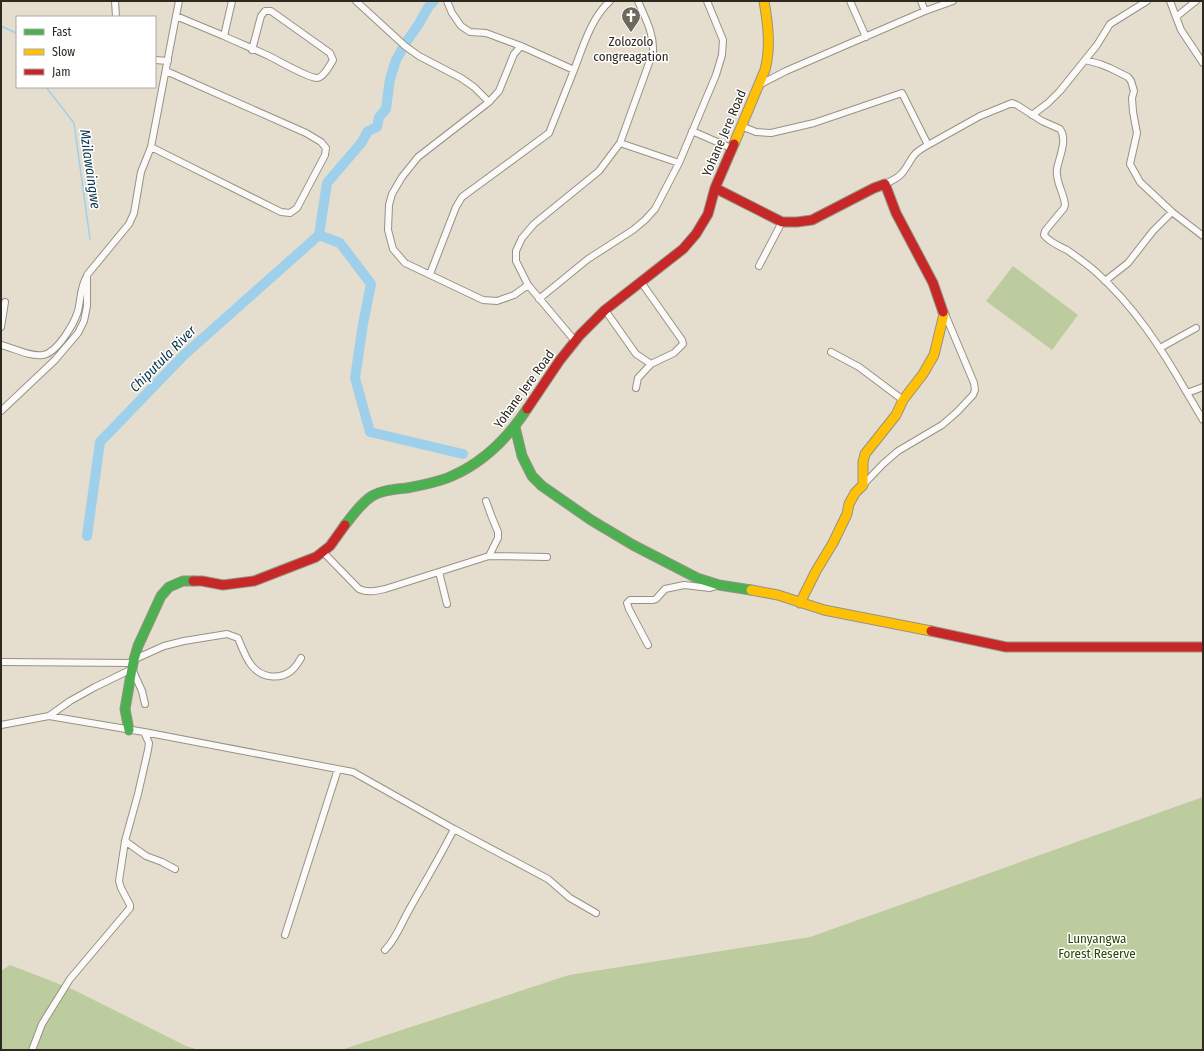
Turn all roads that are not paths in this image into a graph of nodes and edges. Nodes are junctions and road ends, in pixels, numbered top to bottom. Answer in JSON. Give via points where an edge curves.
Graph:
{"nodes":[{"id":1,"x":115,"y":1,"type":"edge"},
{"id":2,"x":179,"y":1,"type":"edge"},
{"id":3,"x":232,"y":1,"type":"edge"},
{"id":4,"x":356,"y":1,"type":"edge"},
{"id":5,"x":447,"y":1,"type":"edge"},
{"id":6,"x":610,"y":1,"type":"edge"},
{"id":7,"x":638,"y":1,"type":"edge"},
{"id":8,"x":707,"y":1,"type":"edge"},
{"id":9,"x":764,"y":1,"type":"edge"},
{"id":10,"x":850,"y":1,"type":"edge"},
{"id":11,"x":921,"y":1,"type":"edge"},
{"id":12,"x":953,"y":1,"type":"edge"},
{"id":13,"x":1147,"y":1,"type":"edge"},
{"id":14,"x":1170,"y":1,"type":"edge"},
{"id":15,"x":1196,"y":1,"type":"edge"},
{"id":16,"x":925,"y":11,"type":"junction"},
{"id":17,"x":116,"y":16,"type":"edge"},
{"id":18,"x":176,"y":16,"type":"junction"},
{"id":19,"x":1176,"y":17,"type":"junction"},
{"id":20,"x":224,"y":36,"type":"junction"},
{"id":21,"x":866,"y":37,"type":"junction"},
{"id":22,"x":521,"y":46,"type":"junction"},
{"id":23,"x":252,"y":50,"type":"junction"},
{"id":24,"x":156,"y":60,"type":"edge"},
{"id":25,"x":1085,"y":60,"type":"junction"},
{"id":26,"x":168,"y":61,"type":"junction"},
{"id":27,"x":1203,"y":62,"type":"edge"},
{"id":28,"x":574,"y":70,"type":"junction"},
{"id":29,"x":166,"y":71,"type":"junction"},
{"id":30,"x":758,"y":85,"type":"junction"},
{"id":31,"x":489,"y":102,"type":"junction"},
{"id":32,"x":1032,"y":115,"type":"junction"},
{"id":33,"x":741,"y":126,"type":"junction"},
{"id":34,"x":692,"y":131,"type":"junction"},
{"id":35,"x":620,"y":143,"type":"junction"},
{"id":36,"x":928,"y":145,"type":"junction"},
{"id":37,"x":151,"y":147,"type":"junction"},
{"id":38,"x":731,"y":148,"type":"junction"},
{"id":39,"x":679,"y":163,"type":"junction"},
{"id":40,"x":885,"y":184,"type":"junction"},
{"id":41,"x":715,"y":188,"type":"junction"},
{"id":42,"x":1172,"y":212,"type":"junction"},
{"id":43,"x":782,"y":222,"type":"junction"},
{"id":44,"x":1203,"y":236,"type":"edge"},
{"id":45,"x":759,"y":266,"type":"dead end"},
{"id":46,"x":430,"y":274,"type":"junction"},
{"id":47,"x":87,"y":275,"type":"junction"},
{"id":48,"x":1105,"y":281,"type":"junction"},
{"id":49,"x":641,"y":282,"type":"junction"},
{"id":50,"x":528,"y":285,"type":"junction"},
{"id":51,"x":539,"y":298,"type":"junction"},
{"id":52,"x":4,"y":302,"type":"dead end"},
{"id":53,"x":605,"y":310,"type":"junction"},
{"id":54,"x":944,"y":314,"type":"junction"},
{"id":55,"x":1,"y":327,"type":"edge"},
{"id":56,"x":1196,"y":328,"type":"dead end"},
{"id":57,"x":575,"y":341,"type":"junction"},
{"id":58,"x":1,"y":345,"type":"edge"},
{"id":59,"x":1160,"y":348,"type":"junction"},
{"id":60,"x":831,"y":352,"type":"dead end"},
{"id":61,"x":651,"y":364,"type":"junction"},
{"id":62,"x":1203,"y":387,"type":"edge"},
{"id":63,"x":636,"y":388,"type":"dead end"},
{"id":64,"x":1187,"y":393,"type":"junction"},
{"id":65,"x":903,"y":400,"type":"junction"},
{"id":66,"x":1,"y":411,"type":"edge"},
{"id":67,"x":1203,"y":420,"type":"edge"},
{"id":68,"x":515,"y":427,"type":"junction"},
{"id":69,"x":863,"y":485,"type":"junction"},
{"id":70,"x":486,"y":501,"type":"dead end"},
{"id":71,"x":323,"y":552,"type":"junction"},
{"id":72,"x":488,"y":556,"type":"junction"},
{"id":73,"x":547,"y":557,"type":"dead end"},
{"id":74,"x":439,"y":572,"type":"junction"},
{"id":75,"x":719,"y":585,"type":"junction"},
{"id":76,"x":800,"y":602,"type":"junction"},
{"id":77,"x":447,"y":604,"type":"dead end"},
{"id":78,"x":648,"y":646,"type":"dead end"},
{"id":79,"x":1203,"y":647,"type":"edge"},
{"id":80,"x":301,"y":658,"type":"dead end"},
{"id":81,"x":1,"y":662,"type":"edge"},
{"id":82,"x":134,"y":664,"type":"junction"},
{"id":83,"x":145,"y":704,"type":"dead end"},
{"id":84,"x":49,"y":716,"type":"junction"},
{"id":85,"x":1,"y":725,"type":"edge"},
{"id":86,"x":129,"y":730,"type":"junction"},
{"id":87,"x":144,"y":732,"type":"junction"},
{"id":88,"x":338,"y":769,"type":"junction"},
{"id":89,"x":454,"y":829,"type":"junction"},
{"id":90,"x":125,"y":841,"type":"junction"},
{"id":91,"x":175,"y":869,"type":"dead end"},
{"id":92,"x":596,"y":913,"type":"dead end"},
{"id":93,"x":285,"y":935,"type":"dead end"},
{"id":94,"x":385,"y":950,"type":"dead end"},
{"id":95,"x":32,"y":1050,"type":"edge"}],
"edges":[{"from":1,"to":17,"type":"street"},
{"from":2,"to":18,"type":"street"},
{"from":3,"to":20,"type":"street"},
{"from":4,"to":31,"type":"street","via":[[405,46],[461,78]]},
{"from":5,"to":22,"type":"street","via":[[461,26],[470,32],[486,33]]},
{"from":6,"to":28,"type":"street","via":[[602,8],[592,26]]},
{"from":7,"to":35,"type":"street","via":[[652,32],[654,45]]},
{"from":8,"to":34,"type":"street","via":[[723,47],[716,75]]},
{"from":9,"to":30,"type":"street","name":"Yohane Jere Road","via":[[769,39],[767,62]]},
{"from":10,"to":21,"type":"street"},
{"from":11,"to":16,"type":"street"},
{"from":12,"to":16,"type":"street"},
{"from":13,"to":25,"type":"street","via":[[1110,24]]},
{"from":14,"to":19,"type":"street"},
{"from":15,"to":19,"type":"street"},
{"from":16,"to":21,"type":"street"},
{"from":18,"to":20,"type":"street"},
{"from":18,"to":26,"type":"street"},
{"from":19,"to":27,"type":"street","via":[[1181,30]]},
{"from":20,"to":23,"type":"street"},
{"from":21,"to":30,"type":"street"},
{"from":22,"to":28,"type":"street"},
{"from":22,"to":31,"type":"street","via":[[514,54],[499,91]]},
{"from":23,"to":23,"type":"street","via":[[315,78],[319,78],[333,60],[330,54],[271,11],[265,11],[261,16]]},
{"from":24,"to":26,"type":"street"},
{"from":25,"to":32,"type":"street","via":[[1060,91]]},
{"from":25,"to":42,"type":"street","via":[[1110,68],[1131,81],[1137,133],[1130,164],[1140,182]]},
{"from":26,"to":29,"type":"street"},
{"from":28,"to":46,"type":"street","via":[[550,133],[462,197]]},
{"from":29,"to":37,"type":"street"},
{"from":29,"to":37,"type":"street","via":[[306,133],[321,142],[326,148],[325,155],[297,208],[290,213],[281,212]]},
{"from":30,"to":33,"type":"street","name":"Yohane Jere Road"},
{"from":31,"to":46,"type":"street","via":[[418,157],[392,194],[388,230],[393,249],[405,263]]},
{"from":32,"to":36,"type":"street","via":[[1017,105],[1007,104]]},
{"from":32,"to":48,"type":"street","via":[[1063,133],[1057,170],[1065,205],[1044,235],[1077,257]]},
{"from":33,"to":36,"type":"street","via":[[771,134],[814,123],[902,93]]},
{"from":33,"to":38,"type":"street","name":"Yohane Jere Road"},
{"from":34,"to":38,"type":"street"},
{"from":34,"to":39,"type":"street"},
{"from":35,"to":39,"type":"street"},
{"from":35,"to":50,"type":"street","via":[[599,171],[534,224],[522,238],[516,251],[516,262]]},
{"from":36,"to":40,"type":"street","via":[[912,156],[902,173]]},
{"from":37,"to":47,"type":"street","via":[[141,172],[130,224]]},
{"from":38,"to":41,"type":"street","name":"Yohane Jere Road"},
{"from":39,"to":51,"type":"street","via":[[655,209],[645,220],[588,259]]},
{"from":40,"to":43,"type":"street","via":[[812,220]]},
{"from":40,"to":54,"type":"street","via":[[896,213],[933,283]]},
{"from":41,"to":43,"type":"street"},
{"from":41,"to":49,"type":"street","name":"Yohane Jere Road","via":[[708,214],[696,234],[673,258]]},
{"from":42,"to":44,"type":"street"},
{"from":42,"to":48,"type":"street","via":[[1128,263]]},
{"from":43,"to":45,"type":"street"},
{"from":46,"to":50,"type":"street","via":[[483,300],[498,301],[514,295]]},
{"from":47,"to":58,"type":"street","via":[[73,324],[51,352],[42,355],[32,354]]},
{"from":47,"to":66,"type":"street","via":[[87,306],[78,333],[55,360]]},
{"from":48,"to":59,"type":"street","via":[[1138,318]]},
{"from":49,"to":53,"type":"street","name":"Yohane Jere Road"},
{"from":49,"to":61,"type":"street","via":[[683,344],[674,353]]},
{"from":50,"to":51,"type":"street"},
{"from":51,"to":57,"type":"street"},
{"from":52,"to":55,"type":"street"},
{"from":53,"to":57,"type":"street","name":"Yohane Jere Road"},
{"from":53,"to":61,"type":"street","via":[[636,354]]},
{"from":54,"to":65,"type":"street","via":[[934,355]]},
{"from":54,"to":69,"type":"street","via":[[974,383],[973,395],[942,425],[898,451]]},
{"from":56,"to":59,"type":"street"},
{"from":57,"to":68,"type":"street","name":"Yohane Jere Road"},
{"from":59,"to":64,"type":"street"},
{"from":60,"to":65,"type":"street","via":[[859,367]]},
{"from":61,"to":63,"type":"street","via":[[638,378]]},
{"from":62,"to":64,"type":"street"},
{"from":64,"to":67,"type":"street"},
{"from":65,"to":69,"type":"street","via":[[896,415],[865,454]]},
{"from":68,"to":71,"type":"street","name":"Yohane Jere Road","via":[[481,459],[452,476],[372,496],[355,511]]},
{"from":68,"to":75,"type":"street","via":[[522,456],[532,476],[550,493],[633,545],[697,578]]},
{"from":69,"to":76,"type":"street","via":[[849,504],[833,543]]},
{"from":70,"to":72,"type":"street","via":[[498,532],[498,538]]},
{"from":71,"to":74,"type":"street","via":[[365,592],[385,589]]},
{"from":71,"to":82,"type":"street","name":"Yohane Jere Road","via":[[254,581],[223,585],[182,581],[169,587],[153,612],[138,646]]},
{"from":72,"to":73,"type":"street"},
{"from":72,"to":74,"type":"street"},
{"from":74,"to":77,"type":"street"},
{"from":75,"to":76,"type":"street","via":[[778,595]]},
{"from":75,"to":78,"type":"street","via":[[710,588],[684,585],[665,589],[653,600],[630,600],[627,603]]},
{"from":76,"to":79,"type":"street","via":[[824,610],[1006,647]]},
{"from":80,"to":82,"type":"street","via":[[295,668],[288,673],[274,677],[263,676],[252,666],[238,638],[227,634],[164,646]]},
{"from":81,"to":82,"type":"street"},
{"from":82,"to":83,"type":"street"},
{"from":82,"to":84,"type":"street"},
{"from":82,"to":86,"type":"street","name":"Yohane Jere Road","via":[[126,709]]},
{"from":84,"to":85,"type":"street"},
{"from":84,"to":86,"type":"street"},
{"from":86,"to":87,"type":"street"},
{"from":87,"to":88,"type":"street"},
{"from":87,"to":90,"type":"street","via":[[148,750]]},
{"from":88,"to":89,"type":"street","via":[[352,772]]},
{"from":88,"to":93,"type":"street"},
{"from":89,"to":92,"type":"street","via":[[548,879],[570,898]]},
{"from":89,"to":94,"type":"street","via":[[393,942]]},
{"from":90,"to":91,"type":"street","via":[[146,856]]},
{"from":90,"to":95,"type":"street","via":[[119,881],[130,908],[70,979],[42,1024]]}]}
